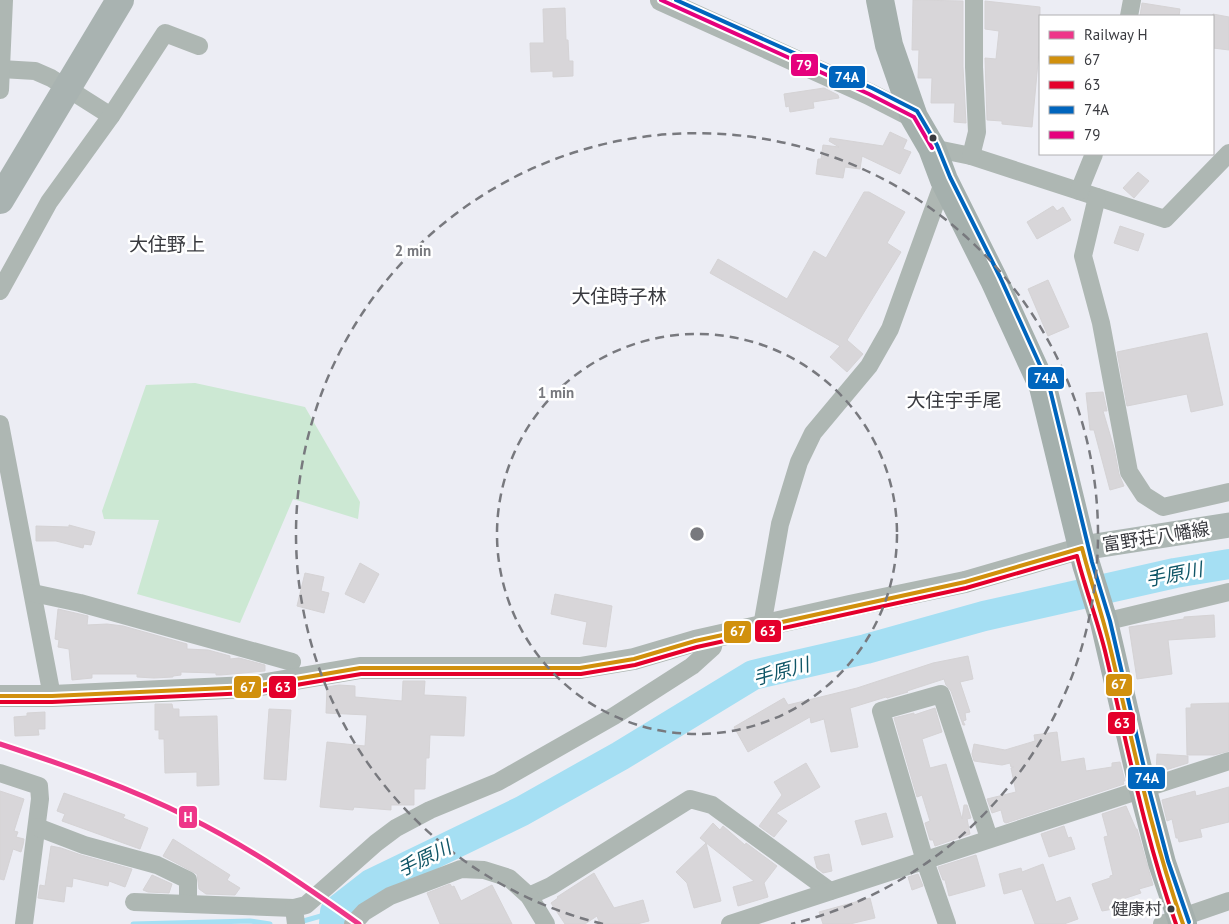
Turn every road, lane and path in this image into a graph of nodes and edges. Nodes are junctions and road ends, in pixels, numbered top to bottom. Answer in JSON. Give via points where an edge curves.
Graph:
{"nodes":[{"id":1,"x":4,"y":0,"type":"edge"},
{"id":2,"x":120,"y":0,"type":"edge"},
{"id":3,"x":661,"y":0,"type":"edge"},
{"id":4,"x":880,"y":0,"type":"edge"},
{"id":5,"x":974,"y":0,"type":"edge"},
{"id":6,"x":1132,"y":0,"type":"edge"},
{"id":7,"x":1129,"y":15,"type":"edge"},
{"id":8,"x":199,"y":46,"type":"dead end"},
{"id":9,"x":1,"y":69,"type":"edge"},
{"id":10,"x":0,"y":90,"type":"edge"},
{"id":11,"x":111,"y":116,"type":"junction"},
{"id":12,"x":914,"y":117,"type":"junction"},
{"id":13,"x":932,"y":148,"type":"junction"},
{"id":14,"x":1229,"y":153,"type":"edge"},
{"id":15,"x":1094,"y":155,"type":"edge"},
{"id":16,"x":971,"y":156,"type":"junction"},
{"id":17,"x":944,"y":180,"type":"junction"},
{"id":18,"x":1079,"y":191,"type":"junction"},
{"id":19,"x":1097,"y":197,"type":"junction"},
{"id":20,"x":0,"y":200,"type":"edge"},
{"id":21,"x":0,"y":292,"type":"edge"},
{"id":22,"x":0,"y":424,"type":"edge"},
{"id":23,"x":1229,"y":492,"type":"edge"},
{"id":24,"x":1229,"y":525,"type":"edge"},
{"id":25,"x":1084,"y":556,"type":"junction"},
{"id":26,"x":1229,"y":592,"type":"edge"},
{"id":27,"x":33,"y":593,"type":"junction"},
{"id":28,"x":1103,"y":618,"type":"junction"},
{"id":29,"x":762,"y":626,"type":"junction"},
{"id":30,"x":715,"y":636,"type":"junction"},
{"id":31,"x":292,"y":662,"type":"dead end"},
{"id":32,"x":0,"y":696,"type":"edge"},
{"id":33,"x":52,"y":696,"type":"junction"},
{"id":34,"x":1229,"y":760,"type":"edge"},
{"id":35,"x":0,"y":773,"type":"edge"},
{"id":36,"x":1143,"y":790,"type":"junction"},
{"id":37,"x":37,"y":827,"type":"junction"},
{"id":38,"x":989,"y":838,"type":"junction"},
{"id":39,"x":925,"y":861,"type":"junction"},
{"id":40,"x":830,"y":891,"type":"junction"},
{"id":41,"x":529,"y":896,"type":"junction"},
{"id":42,"x":1229,"y":901,"type":"edge"},
{"id":43,"x":134,"y":902,"type":"dead end"},
{"id":44,"x":188,"y":904,"type":"junction"},
{"id":45,"x":295,"y":916,"type":"edge"},
{"id":46,"x":25,"y":919,"type":"edge"},
{"id":47,"x":1175,"y":922,"type":"edge"},
{"id":48,"x":353,"y":924,"type":"edge"},
{"id":49,"x":546,"y":924,"type":"edge"},
{"id":50,"x":730,"y":924,"type":"edge"},
{"id":51,"x":947,"y":924,"type":"edge"}],
"edges":[{"from":1,"to":9,"type":"street"},
{"from":2,"to":20,"type":"highway"},
{"from":3,"to":12,"type":"street"},
{"from":4,"to":12,"type":"main road","via":[[889,45]]},
{"from":5,"to":16,"type":"street","via":[[977,132]]},
{"from":6,"to":7,"type":"street"},
{"from":8,"to":11,"type":"street","via":[[165,33]]},
{"from":9,"to":10,"type":"street"},
{"from":9,"to":11,"type":"street","via":[[35,71]]},
{"from":11,"to":21,"type":"street","via":[[49,202]]},
{"from":12,"to":13,"type":"main road"},
{"from":13,"to":16,"type":"street"},
{"from":13,"to":17,"type":"main road"},
{"from":14,"to":19,"type":"street","via":[[1165,219]]},
{"from":15,"to":18,"type":"street"},
{"from":16,"to":18,"type":"street"},
{"from":17,"to":25,"type":"main road","via":[[1043,387]]},
{"from":17,"to":29,"type":"street","via":[[890,329],[870,366],[813,433],[799,462],[780,524]]},
{"from":18,"to":19,"type":"street"},
{"from":19,"to":23,"type":"street","via":[[1083,256],[1101,322],[1129,472],[1144,495],[1163,507]]},
{"from":22,"to":27,"type":"street"},
{"from":24,"to":25,"type":"main road","name":"富野荘八幡線"},
{"from":25,"to":28,"type":"main road"},
{"from":25,"to":29,"type":"street"},
{"from":26,"to":28,"type":"street","via":[[1130,615]]},
{"from":27,"to":31,"type":"street"},
{"from":27,"to":33,"type":"street"},
{"from":28,"to":36,"type":"main road"},
{"from":29,"to":30,"type":"street"},
{"from":30,"to":33,"type":"street","via":[[634,659],[580,668],[360,668],[249,687]]},
{"from":30,"to":45,"type":"street","via":[[713,647],[692,666],[614,716],[498,782],[396,828]]},
{"from":32,"to":33,"type":"street"},
{"from":34,"to":36,"type":"street"},
{"from":35,"to":37,"type":"street","via":[[40,786]]},
{"from":36,"to":38,"type":"street"},
{"from":36,"to":47,"type":"main road"},
{"from":37,"to":44,"type":"street","via":[[84,845],[157,865],[188,880]]},
{"from":37,"to":46,"type":"street"},
{"from":38,"to":39,"type":"street"},
{"from":38,"to":39,"type":"street","via":[[941,694],[881,711]]},
{"from":39,"to":40,"type":"street"},
{"from":39,"to":51,"type":"street"},
{"from":40,"to":41,"type":"street","via":[[712,805],[690,799],[551,886]]},
{"from":40,"to":50,"type":"street"},
{"from":41,"to":48,"type":"street","via":[[509,878],[484,870],[461,869],[390,896],[364,912]]},
{"from":41,"to":49,"type":"street"},
{"from":42,"to":47,"type":"street"},
{"from":43,"to":44,"type":"street"},
{"from":44,"to":45,"type":"street"}]}
